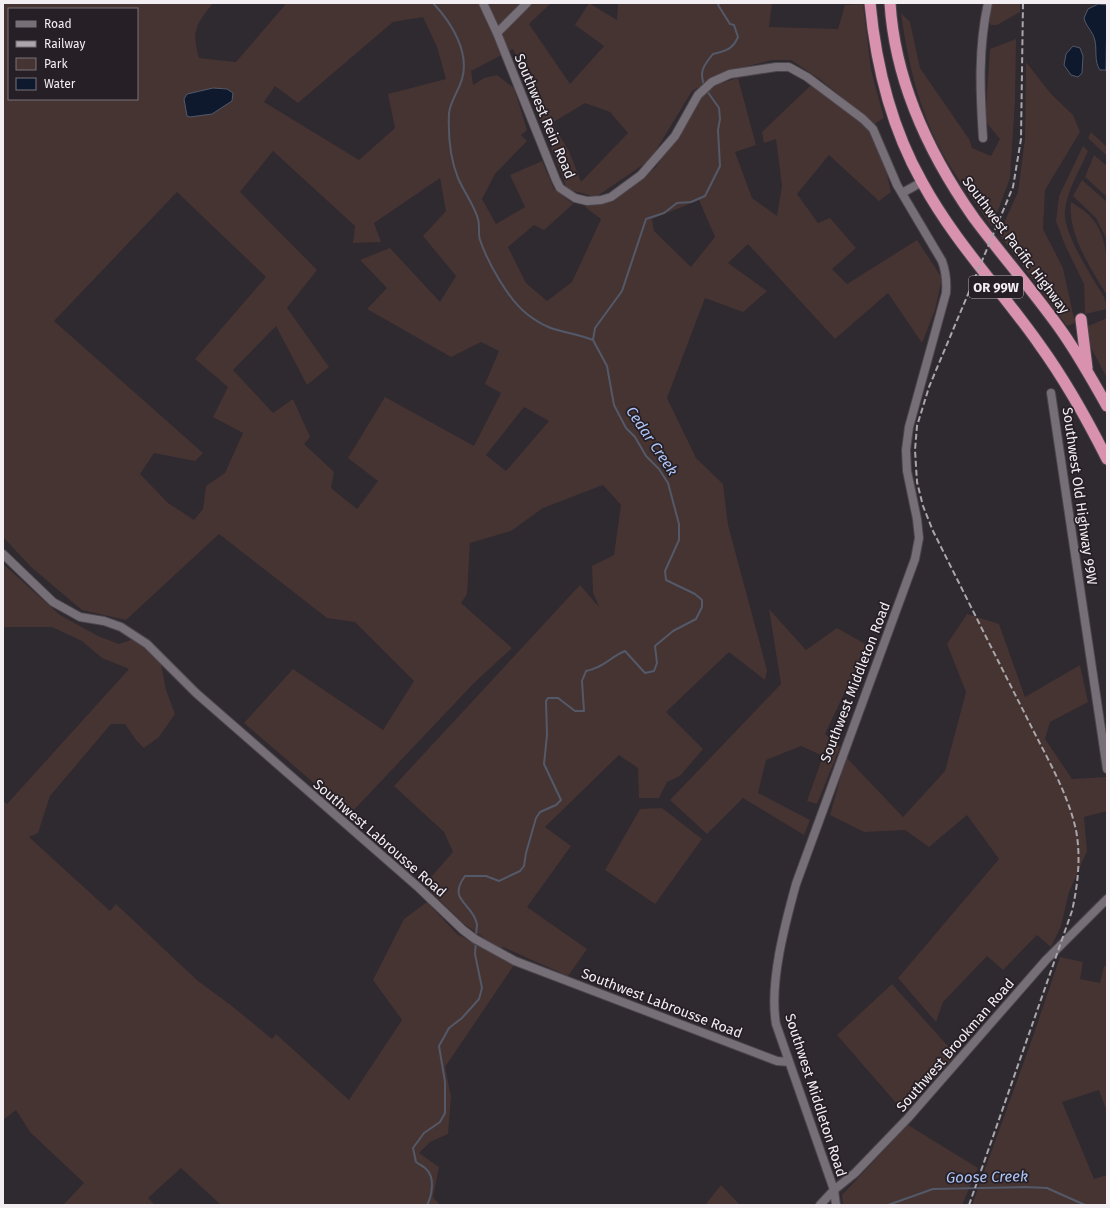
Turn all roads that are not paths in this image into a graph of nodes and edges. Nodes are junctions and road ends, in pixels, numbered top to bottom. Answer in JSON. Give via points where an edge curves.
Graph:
{"nodes":[{"id":1,"x":483,"y":3,"type":"edge"},
{"id":2,"x":527,"y":3,"type":"edge"},
{"id":3,"x":870,"y":3,"type":"edge"},
{"id":4,"x":890,"y":3,"type":"edge"},
{"id":5,"x":988,"y":3,"type":"edge"},
{"id":6,"x":497,"y":33,"type":"junction"},
{"id":7,"x":983,"y":138,"type":"dead end"},
{"id":8,"x":922,"y":182,"type":"junction"},
{"id":9,"x":902,"y":193,"type":"junction"},
{"id":10,"x":1081,"y":319,"type":"dead end"},
{"id":11,"x":1088,"y":372,"type":"junction"},
{"id":12,"x":1051,"y":393,"type":"dead end"},
{"id":13,"x":1107,"y":406,"type":"edge"},
{"id":14,"x":1107,"y":459,"type":"edge"},
{"id":15,"x":3,"y":554,"type":"edge"},
{"id":16,"x":1107,"y":769,"type":"edge"},
{"id":17,"x":1107,"y":899,"type":"edge"},
{"id":18,"x":789,"y":1062,"type":"junction"},
{"id":19,"x":834,"y":1190,"type":"junction"},
{"id":20,"x":820,"y":1205,"type":"edge"},
{"id":21,"x":836,"y":1205,"type":"edge"}],
"edges":[{"from":1,"to":6,"type":"street","name":"Southwest Rein Road"},
{"from":2,"to":6,"type":"street"},
{"from":3,"to":8,"type":"highway","number":"OR 99W","via":[[877,60],[885,94],[900,135]]},
{"from":4,"to":11,"type":"highway","name":"Southwest Pacific Highway","number":"OR 99W","via":[[904,80],[918,120],[934,153],[974,217],[1059,328]]},
{"from":5,"to":7,"type":"street","via":[[980,56]]},
{"from":6,"to":9,"type":"street","name":"Southwest Rein Road","via":[[556,180],[560,188],[575,198],[587,201],[611,197],[641,175],[675,136],[691,105],[704,88],[730,74],[776,67],[788,67],[798,71],[863,119],[873,129]]},
{"from":8,"to":9,"type":"street"},
{"from":8,"to":14,"type":"highway","number":"OR 99W","via":[[950,228],[1049,358]]},
{"from":9,"to":18,"type":"street","name":"Southwest Middleton Road","via":[[942,261],[947,282],[945,299],[908,427],[907,471],[919,538],[907,582],[836,772],[789,909],[774,1007],[776,1024]]},
{"from":10,"to":11,"type":"highway"},
{"from":11,"to":13,"type":"highway","name":"Southwest Pacific Highway","number":"OR 99W"},
{"from":12,"to":16,"type":"street","name":"Southwest Old Highway 99W"},
{"from":15,"to":18,"type":"street","name":"Southwest Labrousse Road","via":[[53,602],[80,617],[121,627],[147,644],[196,693],[418,887],[463,930],[485,945],[515,961],[777,1061]]},
{"from":17,"to":19,"type":"street","name":"Southwest Brookman Road","via":[[1046,960],[908,1118],[855,1173]]},
{"from":18,"to":19,"type":"street","name":"Southwest Middleton Road"},
{"from":19,"to":20,"type":"street","name":"Southwest Brookman Road"},
{"from":19,"to":21,"type":"street","name":"Southwest Middleton Road"}]}
